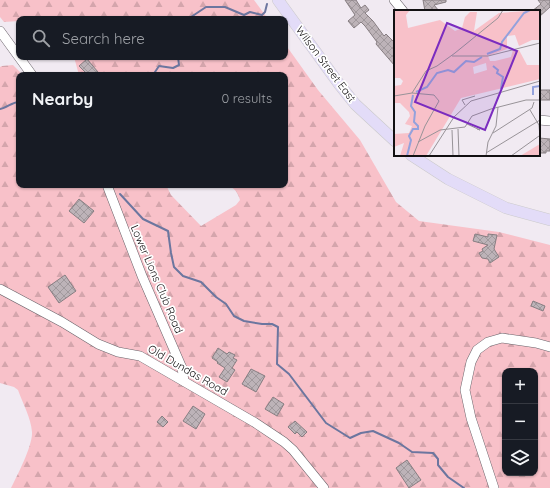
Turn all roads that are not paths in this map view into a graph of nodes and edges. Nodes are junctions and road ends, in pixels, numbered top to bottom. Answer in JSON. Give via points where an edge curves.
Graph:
{"nodes":[{"id":1,"x":278,"y":0,"type":"edge"},
{"id":2,"x":394,"y":0,"type":"edge"},
{"id":3,"x":402,"y":10,"type":"edge"},
{"id":4,"x":0,"y":31,"type":"edge"},
{"id":5,"x":16,"y":53,"type":"edge"},
{"id":6,"x":21,"y":60,"type":"edge"},
{"id":7,"x":30,"y":72,"type":"edge"},
{"id":8,"x":540,"y":120,"type":"edge"},
{"id":9,"x":550,"y":121,"type":"edge"},
{"id":10,"x":394,"y":140,"type":"edge"},
{"id":11,"x":413,"y":156,"type":"edge"},
{"id":12,"x":108,"y":188,"type":"edge"},
{"id":13,"x":550,"y":220,"type":"edge"},
{"id":14,"x":0,"y":289,"type":"edge"},
{"id":15,"x":550,"y":347,"type":"edge"},
{"id":16,"x":184,"y":381,"type":"junction"},
{"id":17,"x":324,"y":488,"type":"edge"},
{"id":18,"x":494,"y":488,"type":"edge"}],
"edges":[{"from":1,"to":10,"type":"main road","name":"Wilson Street East","via":[[355,104]]},
{"from":2,"to":3,"type":"street"},
{"from":4,"to":5,"type":"street"},
{"from":6,"to":7,"type":"street"},
{"from":8,"to":9,"type":"street"},
{"from":11,"to":13,"type":"main road","via":[[448,179],[506,208]]},
{"from":12,"to":16,"type":"street","name":"Lower Lions Club Road","via":[[142,276],[182,368]]},
{"from":14,"to":16,"type":"street","name":"Old Dundas Road","via":[[98,344],[118,352],[140,356]]},
{"from":15,"to":18,"type":"street","via":[[502,338],[488,342],[477,350],[471,362],[465,390],[471,418]]},
{"from":16,"to":17,"type":"street","name":"Old Dundas Road","via":[[284,442]]}]}
